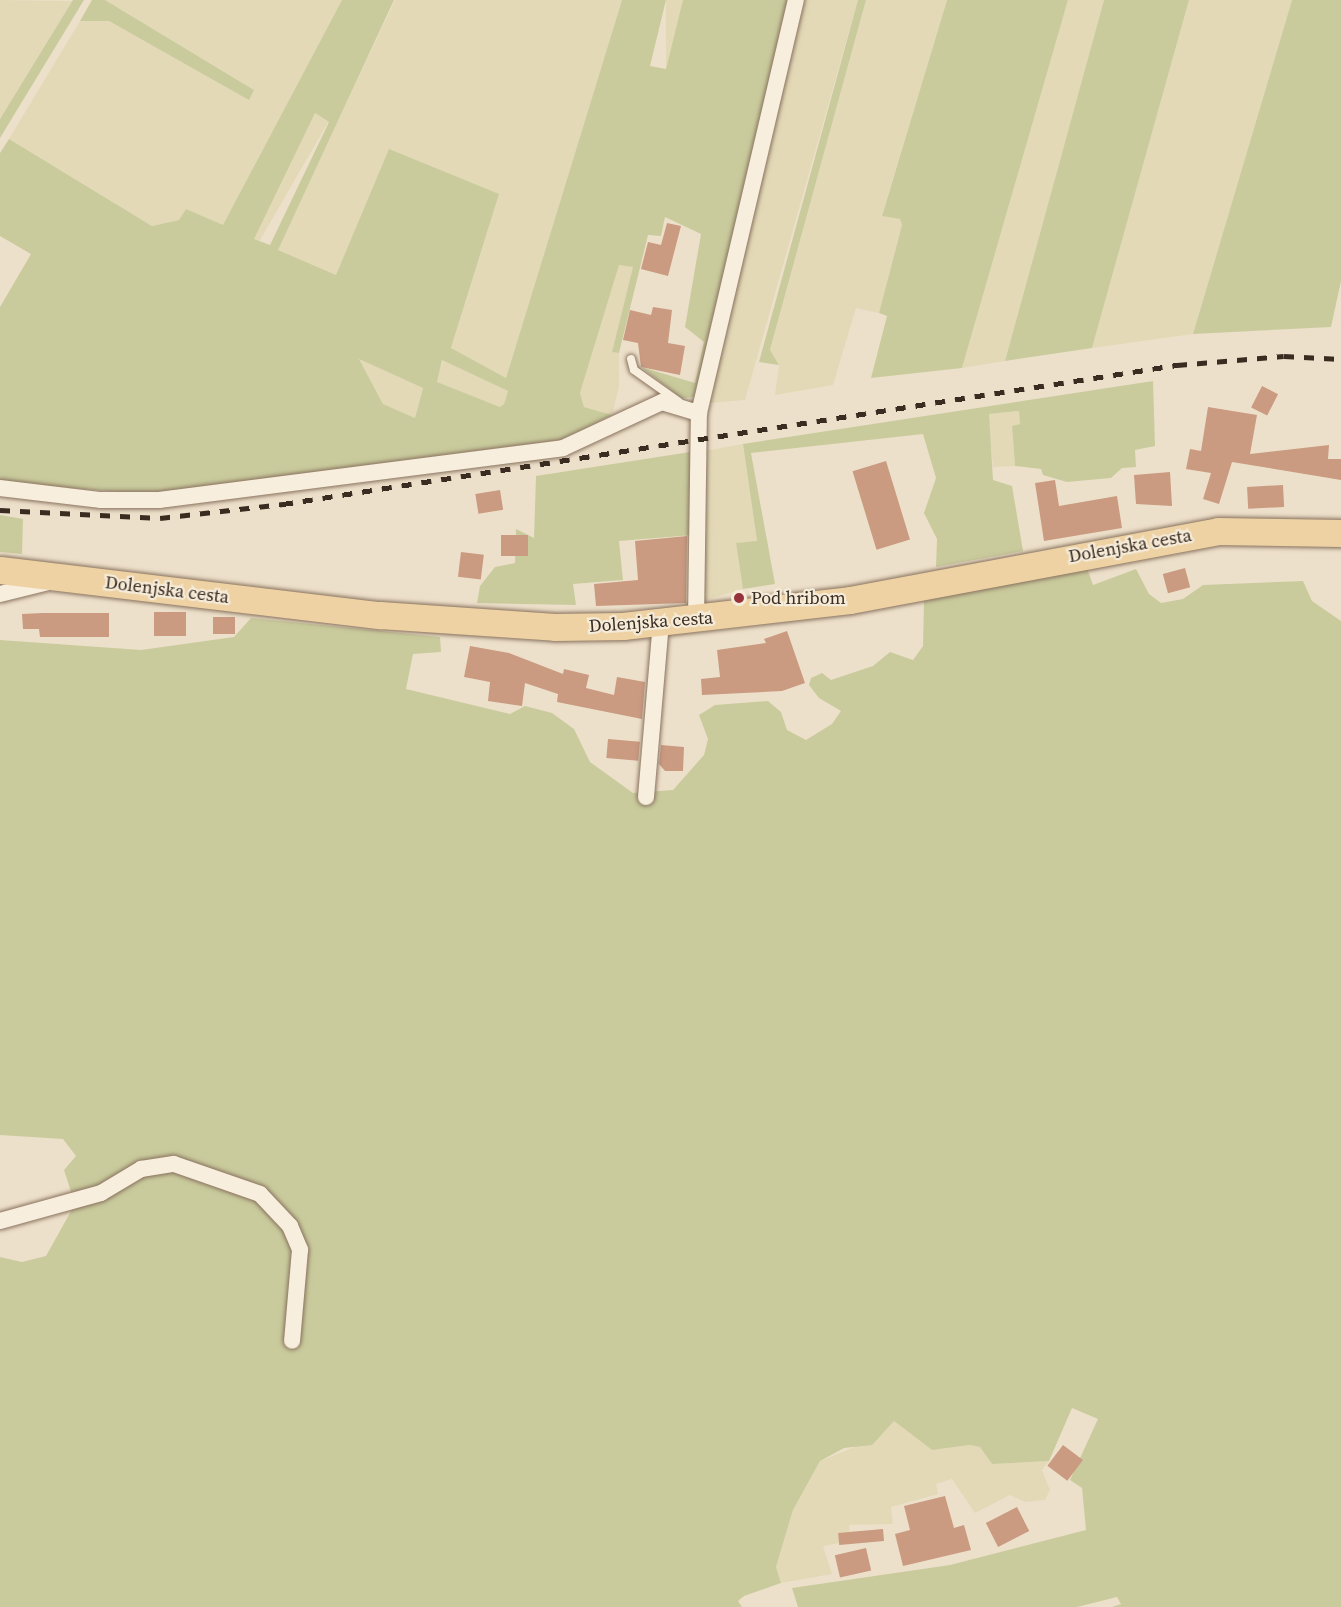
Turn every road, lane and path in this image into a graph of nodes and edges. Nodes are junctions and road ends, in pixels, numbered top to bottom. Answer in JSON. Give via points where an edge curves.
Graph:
{"nodes":[{"id":1,"x":796,"y":0,"type":"edge"},
{"id":2,"x":631,"y":359,"type":"dead end"},
{"id":3,"x":681,"y":405,"type":"junction"},
{"id":4,"x":699,"y":413,"type":"junction"},
{"id":5,"x":0,"y":488,"type":"edge"},
{"id":6,"x":1341,"y":533,"type":"edge"},
{"id":7,"x":0,"y":570,"type":"edge"},
{"id":8,"x":63,"y":577,"type":"junction"},
{"id":9,"x":0,"y":594,"type":"edge"},
{"id":10,"x":696,"y":621,"type":"junction"},
{"id":11,"x":661,"y":623,"type":"junction"},
{"id":12,"x":646,"y":797,"type":"dead end"},
{"id":13,"x":0,"y":1221,"type":"edge"},
{"id":14,"x":292,"y":1341,"type":"dead end"}],
"edges":[{"from":1,"to":4,"type":"street"},
{"from":2,"to":3,"type":"lane","via":[[634,370]]},
{"from":3,"to":4,"type":"street"},
{"from":3,"to":5,"type":"street","via":[[662,402],[641,407],[563,448],[181,497],[101,500]]},
{"from":4,"to":10,"type":"street"},
{"from":6,"to":10,"type":"main road","name":"Dolenjska cesta","via":[[1218,531],[850,600]]},
{"from":7,"to":8,"type":"main road","name":"Dolenjska cesta"},
{"from":8,"to":9,"type":"street","name":"Dolenjska cesta"},
{"from":8,"to":11,"type":"main road","name":"Dolenjska cesta","via":[[460,622],[555,627]]},
{"from":10,"to":11,"type":"main road","name":"Dolenjska cesta"},
{"from":11,"to":12,"type":"street"},
{"from":13,"to":14,"type":"street","via":[[101,1192],[141,1169],[174,1164],[260,1194],[290,1226],[300,1250]]}]}
